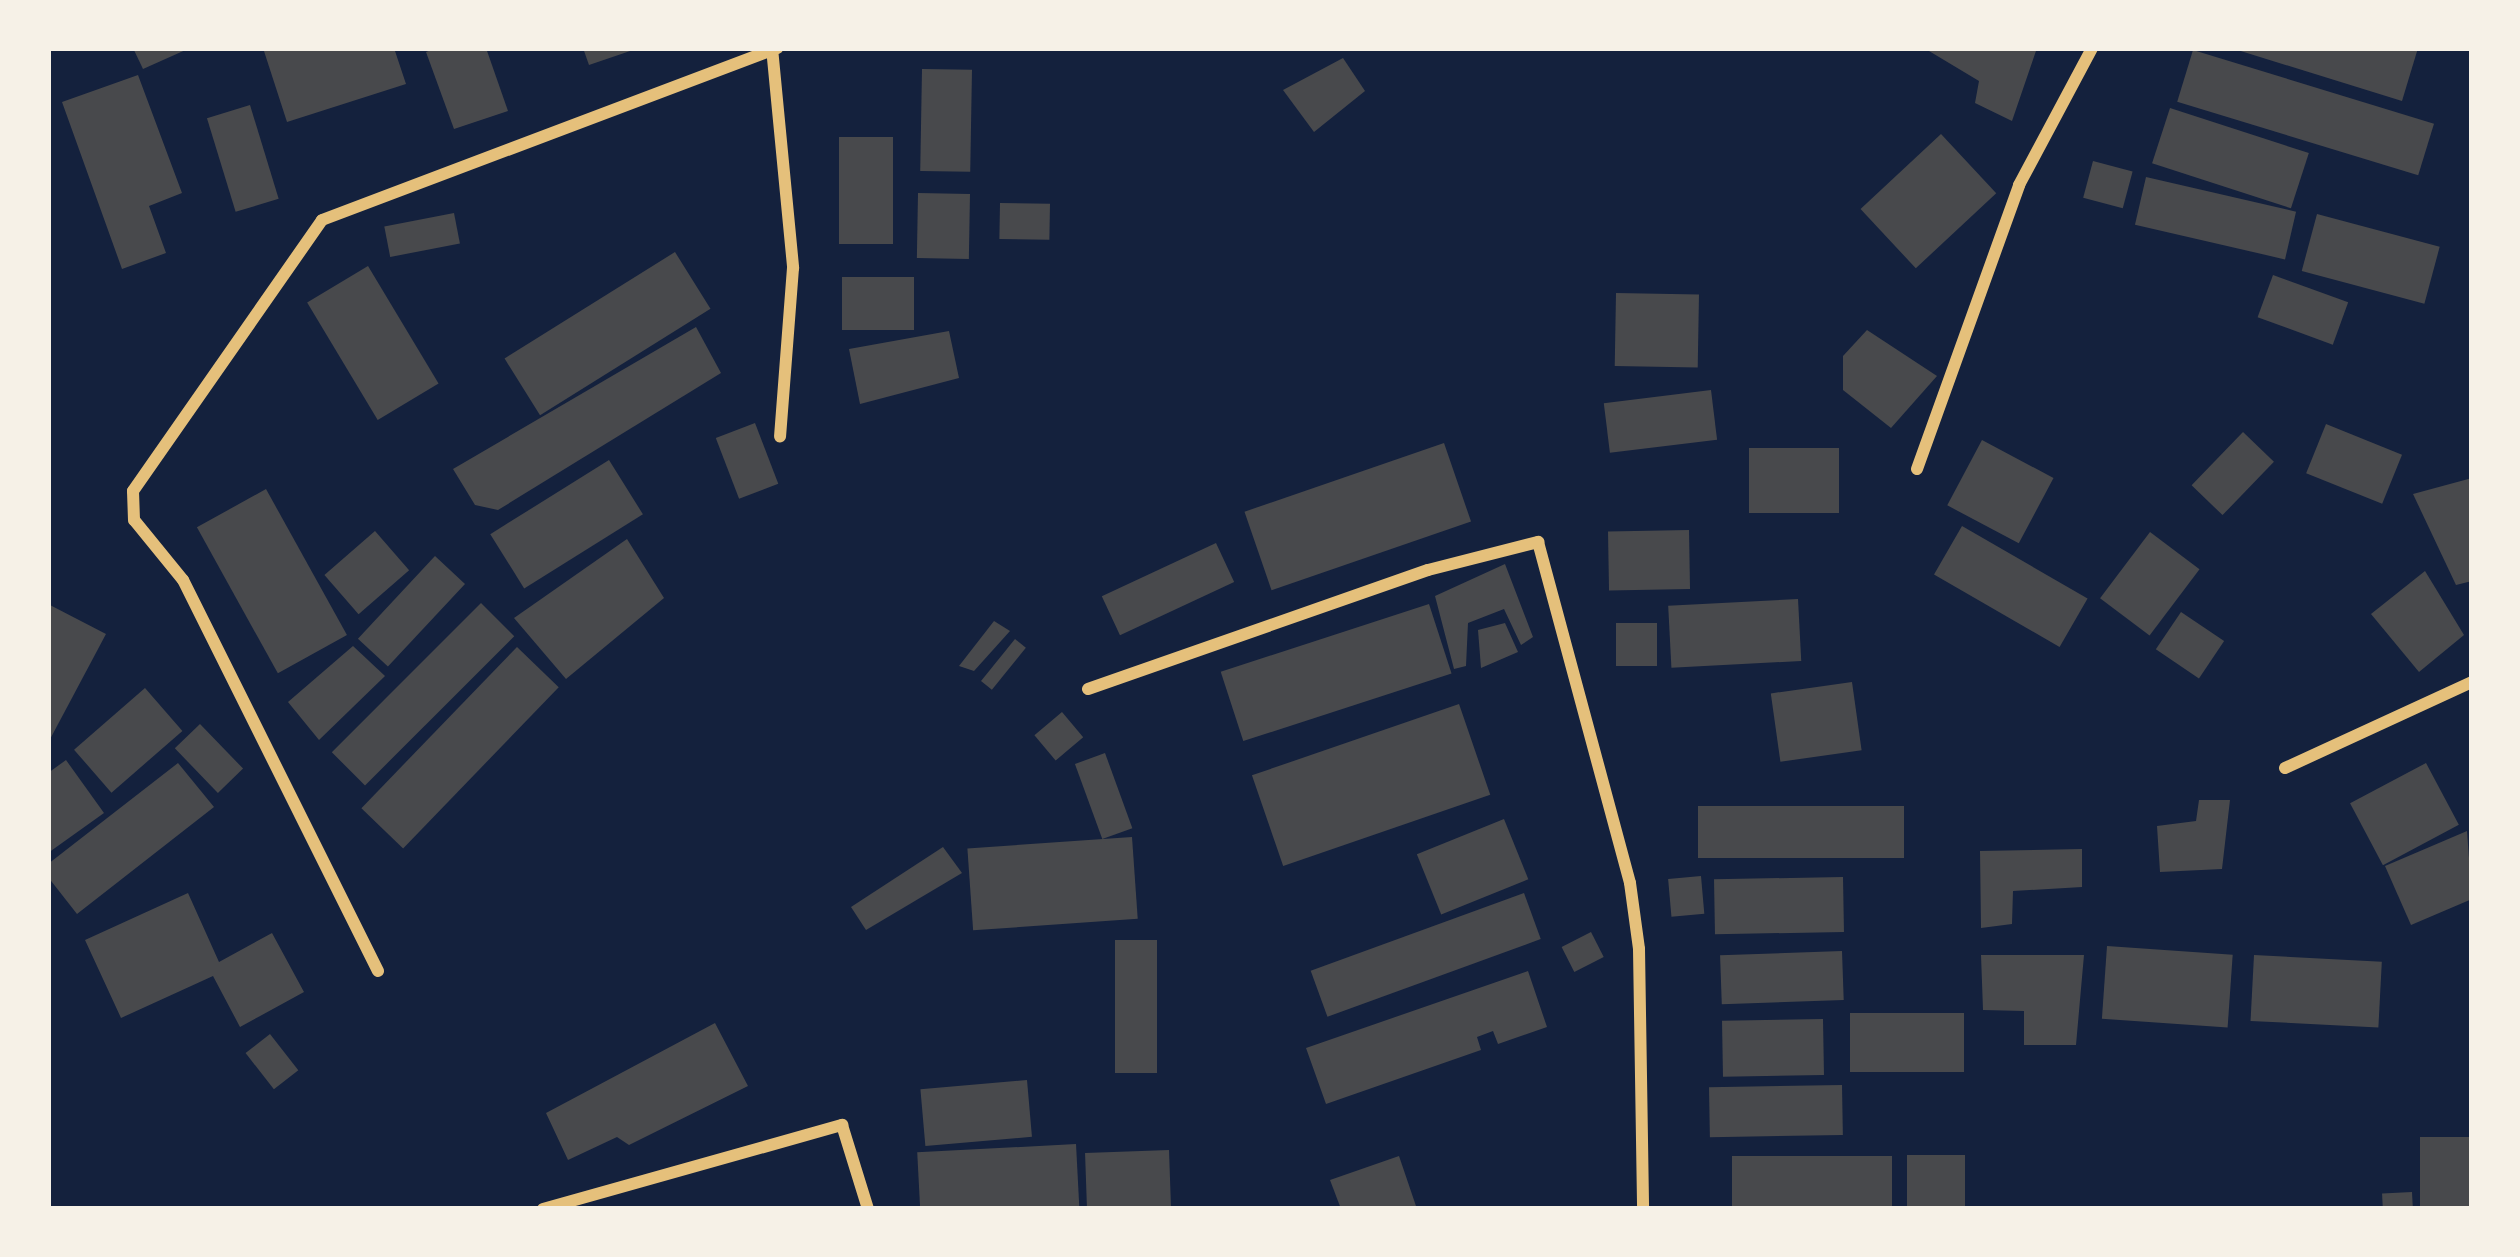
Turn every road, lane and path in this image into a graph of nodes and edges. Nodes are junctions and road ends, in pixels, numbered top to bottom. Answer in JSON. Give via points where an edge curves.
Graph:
{"nodes":[{"id":1,"x":2092,"y":48,"type":"edge"},
{"id":2,"x":774,"y":49,"type":"edge"},
{"id":3,"x":780,"y":437,"type":"dead end"},
{"id":4,"x":1917,"y":469,"type":"dead end"},
{"id":5,"x":2472,"y":682,"type":"edge"},
{"id":6,"x":1088,"y":689,"type":"dead end"},
{"id":7,"x":2285,"y":768,"type":"dead end"},
{"id":8,"x":378,"y":971,"type":"dead end"},
{"id":9,"x":543,"y":1209,"type":"edge"},
{"id":10,"x":868,"y":1209,"type":"edge"},
{"id":11,"x":1643,"y":1209,"type":"edge"}],
"edges":[{"from":1,"to":4,"type":"street","via":[[2019,185]]},
{"from":2,"to":3,"type":"street","via":[[794,268]]},
{"from":2,"to":8,"type":"street","via":[[322,220],[134,491],[134,520],[183,580]]},
{"from":5,"to":7,"type":"street"},
{"from":6,"to":11,"type":"street","via":[[1428,570],[1538,542],[1630,883],[1639,949]]},
{"from":9,"to":10,"type":"street","via":[[842,1125]]}]}
